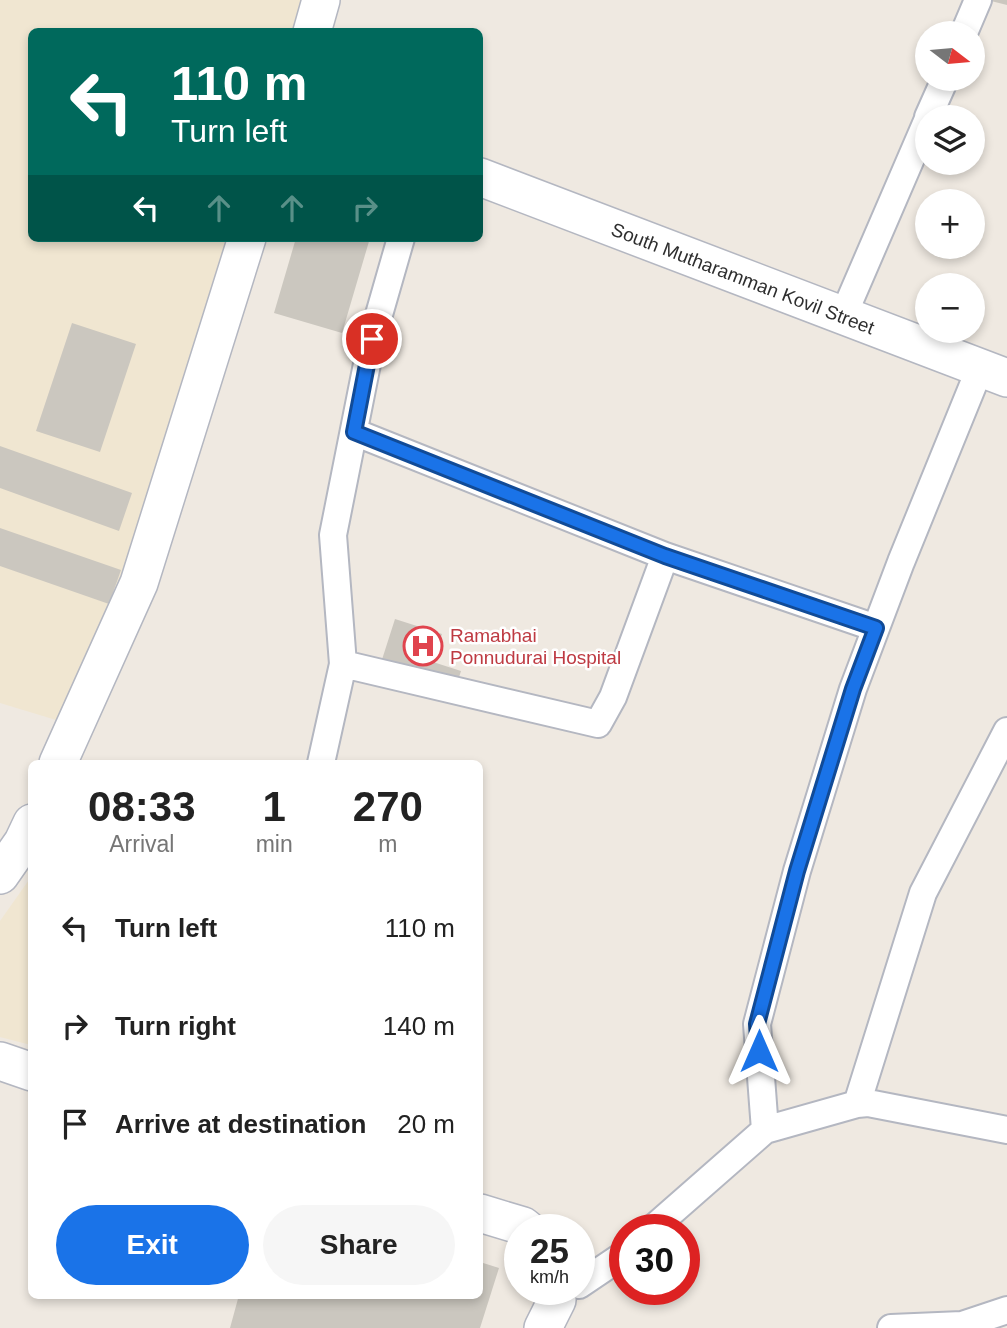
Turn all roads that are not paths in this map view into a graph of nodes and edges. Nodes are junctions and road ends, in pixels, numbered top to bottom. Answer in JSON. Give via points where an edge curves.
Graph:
{"nodes":[{"id":1,"x":321,"y":0,"type":"edge"},
{"id":2,"x":978,"y":0,"type":"edge"},
{"id":3,"x":969,"y":21,"type":"edge"},
{"id":4,"x":313,"y":28,"type":"edge"},
{"id":5,"x":915,"y":148,"type":"edge"},
{"id":6,"x":483,"y":178,"type":"edge"},
{"id":7,"x":246,"y":242,"type":"edge"},
{"id":8,"x":400,"y":242,"type":"edge"},
{"id":9,"x":843,"y":316,"type":"junction"},
{"id":10,"x":994,"y":373,"type":"edge"},
{"id":11,"x":354,"y":432,"type":"junction"},
{"id":12,"x":665,"y":556,"type":"junction"},
{"id":13,"x":876,"y":628,"type":"junction"},
{"id":14,"x":343,"y":663,"type":"junction"},
{"id":15,"x":1007,"y":731,"type":"edge"},
{"id":16,"x":59,"y":760,"type":"edge"},
{"id":17,"x":322,"y":760,"type":"edge"},
{"id":18,"x":28,"y":831,"type":"edge"},
{"id":19,"x":0,"y":875,"type":"edge"},
{"id":20,"x":0,"y":1061,"type":"edge"},
{"id":21,"x":28,"y":1071,"type":"edge"},
{"id":22,"x":857,"y":1104,"type":"junction"},
{"id":23,"x":765,"y":1130,"type":"junction"},
{"id":24,"x":1007,"y":1130,"type":"edge"},
{"id":25,"x":483,"y":1214,"type":"edge"},
{"id":26,"x":669,"y":1214,"type":"edge"},
{"id":27,"x":504,"y":1220,"type":"edge"},
{"id":28,"x":609,"y":1266,"type":"edge"},
{"id":29,"x":595,"y":1277,"type":"edge"},
{"id":30,"x":1007,"y":1310,"type":"edge"},
{"id":31,"x":891,"y":1328,"type":"edge"}],
"edges":[{"from":1,"to":4,"type":"street"},
{"from":2,"to":3,"type":"street"},
{"from":5,"to":9,"type":"street"},
{"from":6,"to":9,"type":"street","name":"South Mutharamman Kovil Street"},
{"from":7,"to":16,"type":"street","via":[[139,583]]},
{"from":8,"to":11,"type":"street","via":[[372,339]]},
{"from":9,"to":10,"type":"street","name":"South Mutharamman Kovil Street"},
{"from":10,"to":13,"type":"street"},
{"from":11,"to":12,"type":"street"},
{"from":11,"to":14,"type":"street","via":[[333,535]]},
{"from":12,"to":13,"type":"street"},
{"from":12,"to":14,"type":"street","via":[[613,697],[598,724]]},
{"from":13,"to":23,"type":"street","via":[[797,871],[757,1024]]},
{"from":14,"to":17,"type":"street"},
{"from":15,"to":22,"type":"street","via":[[923,893]]},
{"from":18,"to":19,"type":"street"},
{"from":20,"to":21,"type":"street"},
{"from":22,"to":23,"type":"street"},
{"from":22,"to":24,"type":"street"},
{"from":23,"to":26,"type":"street"},
{"from":25,"to":27,"type":"street"},
{"from":28,"to":29,"type":"street"},
{"from":30,"to":31,"type":"street","via":[[962,1325]]}]}
